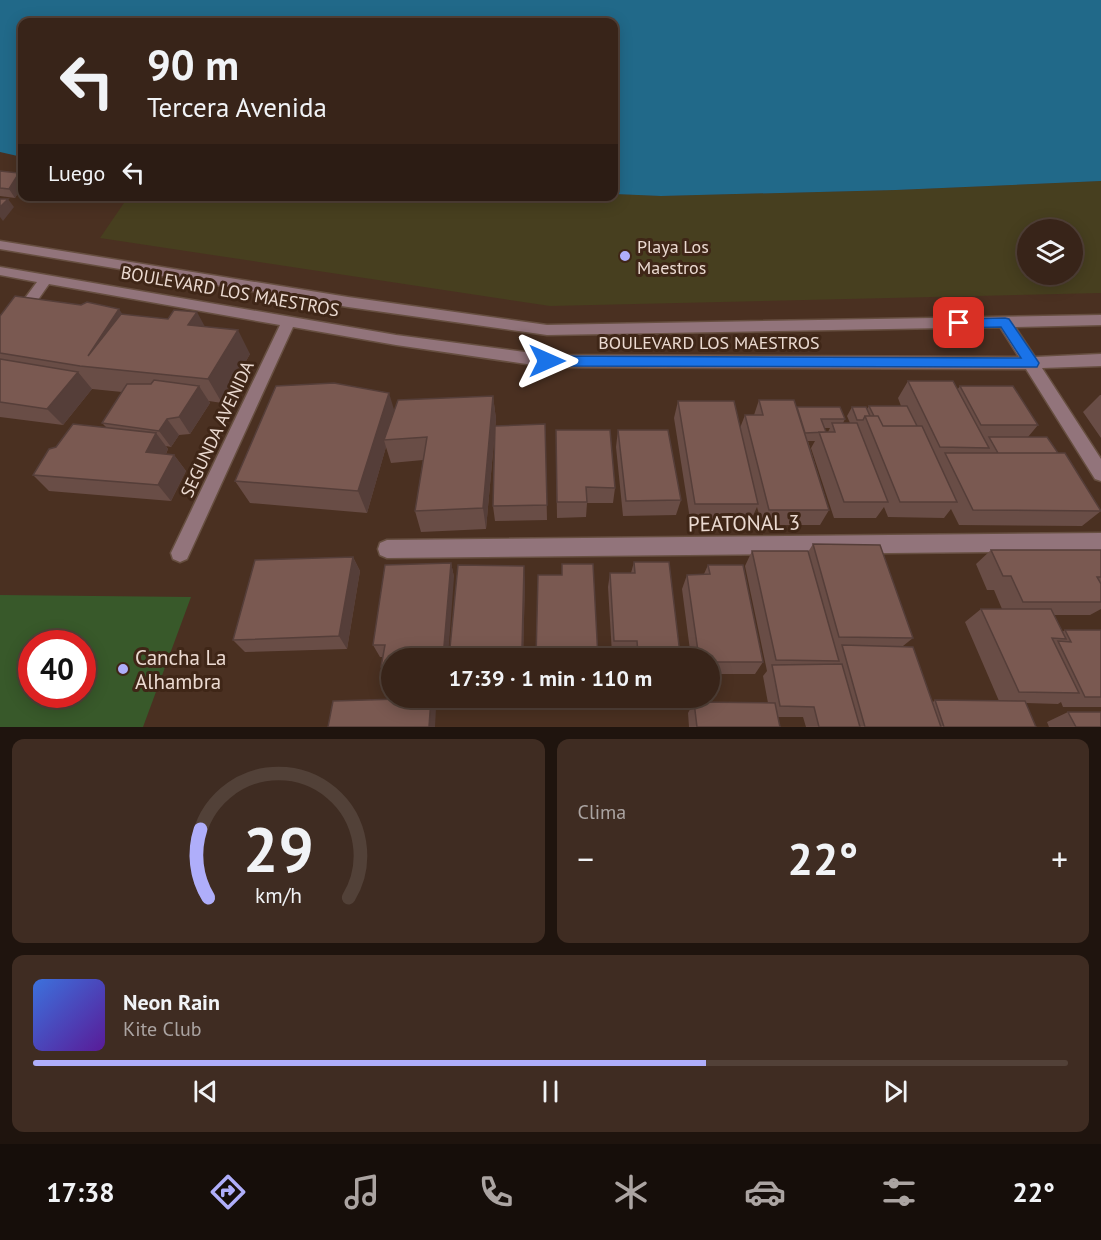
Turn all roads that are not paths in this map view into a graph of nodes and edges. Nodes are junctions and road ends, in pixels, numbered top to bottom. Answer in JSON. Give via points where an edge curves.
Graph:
{"nodes":[{"id":1,"x":0,"y":245,"type":"edge"},
{"id":2,"x":0,"y":271,"type":"edge"},
{"id":3,"x":46,"y":279,"type":"junction"},
{"id":4,"x":1101,"y":320,"type":"edge"},
{"id":5,"x":289,"y":321,"type":"junction"},
{"id":6,"x":1005,"y":322,"type":"junction"},
{"id":7,"x":0,"y":343,"type":"edge"},
{"id":8,"x":1101,"y":360,"type":"edge"},
{"id":9,"x":1032,"y":363,"type":"junction"},
{"id":10,"x":1101,"y":474,"type":"edge"},
{"id":11,"x":1101,"y":542,"type":"edge"},
{"id":12,"x":387,"y":549,"type":"dead end"},
{"id":13,"x":180,"y":553,"type":"dead end"}],
"edges":[{"from":1,"to":6,"type":"street","name":"BOULEVARD LOS MAESTROS","via":[[547,330]]},
{"from":2,"to":3,"type":"street","name":"BOULEVARD LOS MAESTROS"},
{"from":3,"to":5,"type":"street","name":"BOULEVARD LOS MAESTROS"},
{"from":3,"to":7,"type":"street"},
{"from":4,"to":6,"type":"street","name":"BOULEVARD LOS MAESTROS"},
{"from":5,"to":9,"type":"street","name":"BOULEVARD LOS MAESTROS","via":[[547,361]]},
{"from":5,"to":13,"type":"street","name":"SEGUNDA AVENIDA"},
{"from":6,"to":9,"type":"street"},
{"from":8,"to":9,"type":"street","name":"BOULEVARD LOS MAESTROS"},
{"from":9,"to":10,"type":"street"},
{"from":11,"to":12,"type":"street","name":"PEATONAL 3"}]}
